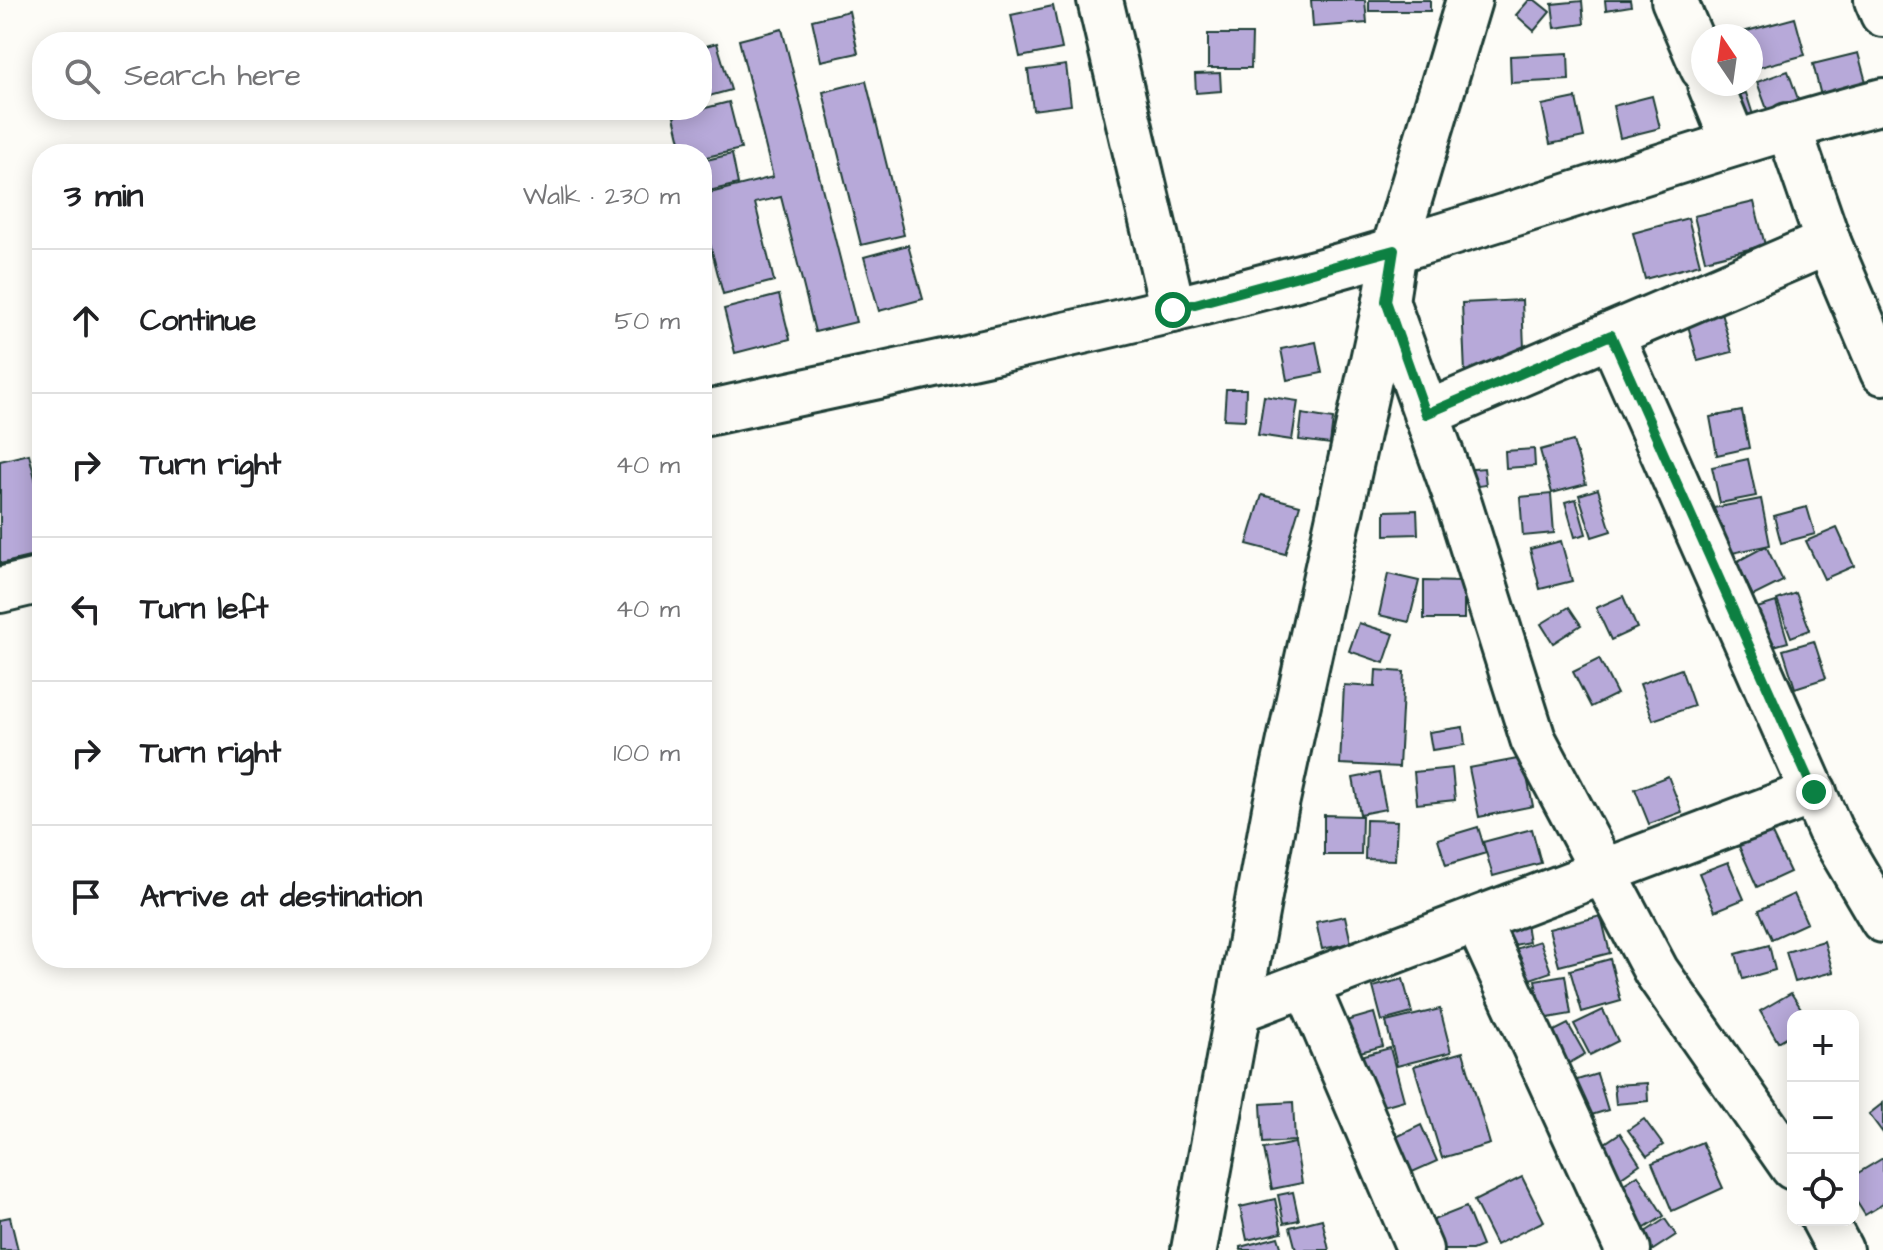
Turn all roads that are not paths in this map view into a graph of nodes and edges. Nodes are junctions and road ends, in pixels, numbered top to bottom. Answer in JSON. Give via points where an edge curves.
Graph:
{"nodes":[{"id":1,"x":1100,"y":0,"type":"edge"},
{"id":2,"x":1469,"y":0,"type":"edge"},
{"id":3,"x":1674,"y":0,"type":"edge"},
{"id":4,"x":1877,"y":0,"type":"edge"},
{"id":5,"x":1883,"y":14,"type":"edge"},
{"id":6,"x":1691,"y":40,"type":"edge"},
{"id":7,"x":1715,"y":96,"type":"edge"},
{"id":8,"x":1883,"y":101,"type":"edge"},
{"id":9,"x":1788,"y":126,"type":"junction"},
{"id":10,"x":1734,"y":143,"type":"junction"},
{"id":11,"x":1828,"y":242,"type":"junction"},
{"id":12,"x":1394,"y":250,"type":"junction"},
{"id":13,"x":1386,"y":301,"type":"junction"},
{"id":14,"x":1173,"y":310,"type":"junction"},
{"id":15,"x":1611,"y":335,"type":"junction"},
{"id":16,"x":1883,"y":372,"type":"edge"},
{"id":17,"x":712,"y":412,"type":"edge"},
{"id":18,"x":1426,"y":414,"type":"junction"},
{"id":19,"x":32,"y":582,"type":"edge"},
{"id":20,"x":0,"y":590,"type":"edge"},
{"id":21,"x":1814,"y":792,"type":"junction"},
{"id":22,"x":1604,"y":872,"type":"junction"},
{"id":23,"x":1477,"y":920,"type":"junction"},
{"id":24,"x":1883,"y":920,"type":"edge"},
{"id":25,"x":1306,"y":984,"type":"junction"},
{"id":26,"x":1238,"y":1010,"type":"junction"},
{"id":27,"x":1787,"y":1158,"type":"edge"},
{"id":28,"x":1827,"y":1226,"type":"edge"},
{"id":29,"x":1194,"y":1250,"type":"edge"},
{"id":30,"x":1420,"y":1250,"type":"edge"},
{"id":31,"x":1628,"y":1250,"type":"edge"},
{"id":32,"x":1840,"y":1250,"type":"edge"}],
"edges":[{"from":1,"to":14,"type":"street"},
{"from":2,"to":12,"type":"street"},
{"from":3,"to":6,"type":"street"},
{"from":4,"to":5,"type":"street"},
{"from":7,"to":10,"type":"street"},
{"from":8,"to":9,"type":"street"},
{"from":9,"to":10,"type":"street"},
{"from":9,"to":11,"type":"street"},
{"from":10,"to":12,"type":"street"},
{"from":11,"to":15,"type":"street"},
{"from":11,"to":16,"type":"street"},
{"from":12,"to":13,"type":"street"},
{"from":12,"to":14,"type":"street"},
{"from":13,"to":18,"type":"street"},
{"from":13,"to":26,"type":"street","via":[[1275,809]]},
{"from":14,"to":17,"type":"street"},
{"from":15,"to":18,"type":"street"},
{"from":15,"to":21,"type":"street"},
{"from":18,"to":22,"type":"street","via":[[1533,739]]},
{"from":19,"to":20,"type":"street"},
{"from":21,"to":22,"type":"street"},
{"from":21,"to":24,"type":"street"},
{"from":22,"to":23,"type":"street"},
{"from":22,"to":27,"type":"street","via":[[1656,971]]},
{"from":23,"to":25,"type":"street"},
{"from":23,"to":31,"type":"street"},
{"from":25,"to":26,"type":"street"},
{"from":25,"to":30,"type":"street"},
{"from":26,"to":29,"type":"street"},
{"from":28,"to":32,"type":"street"}]}
